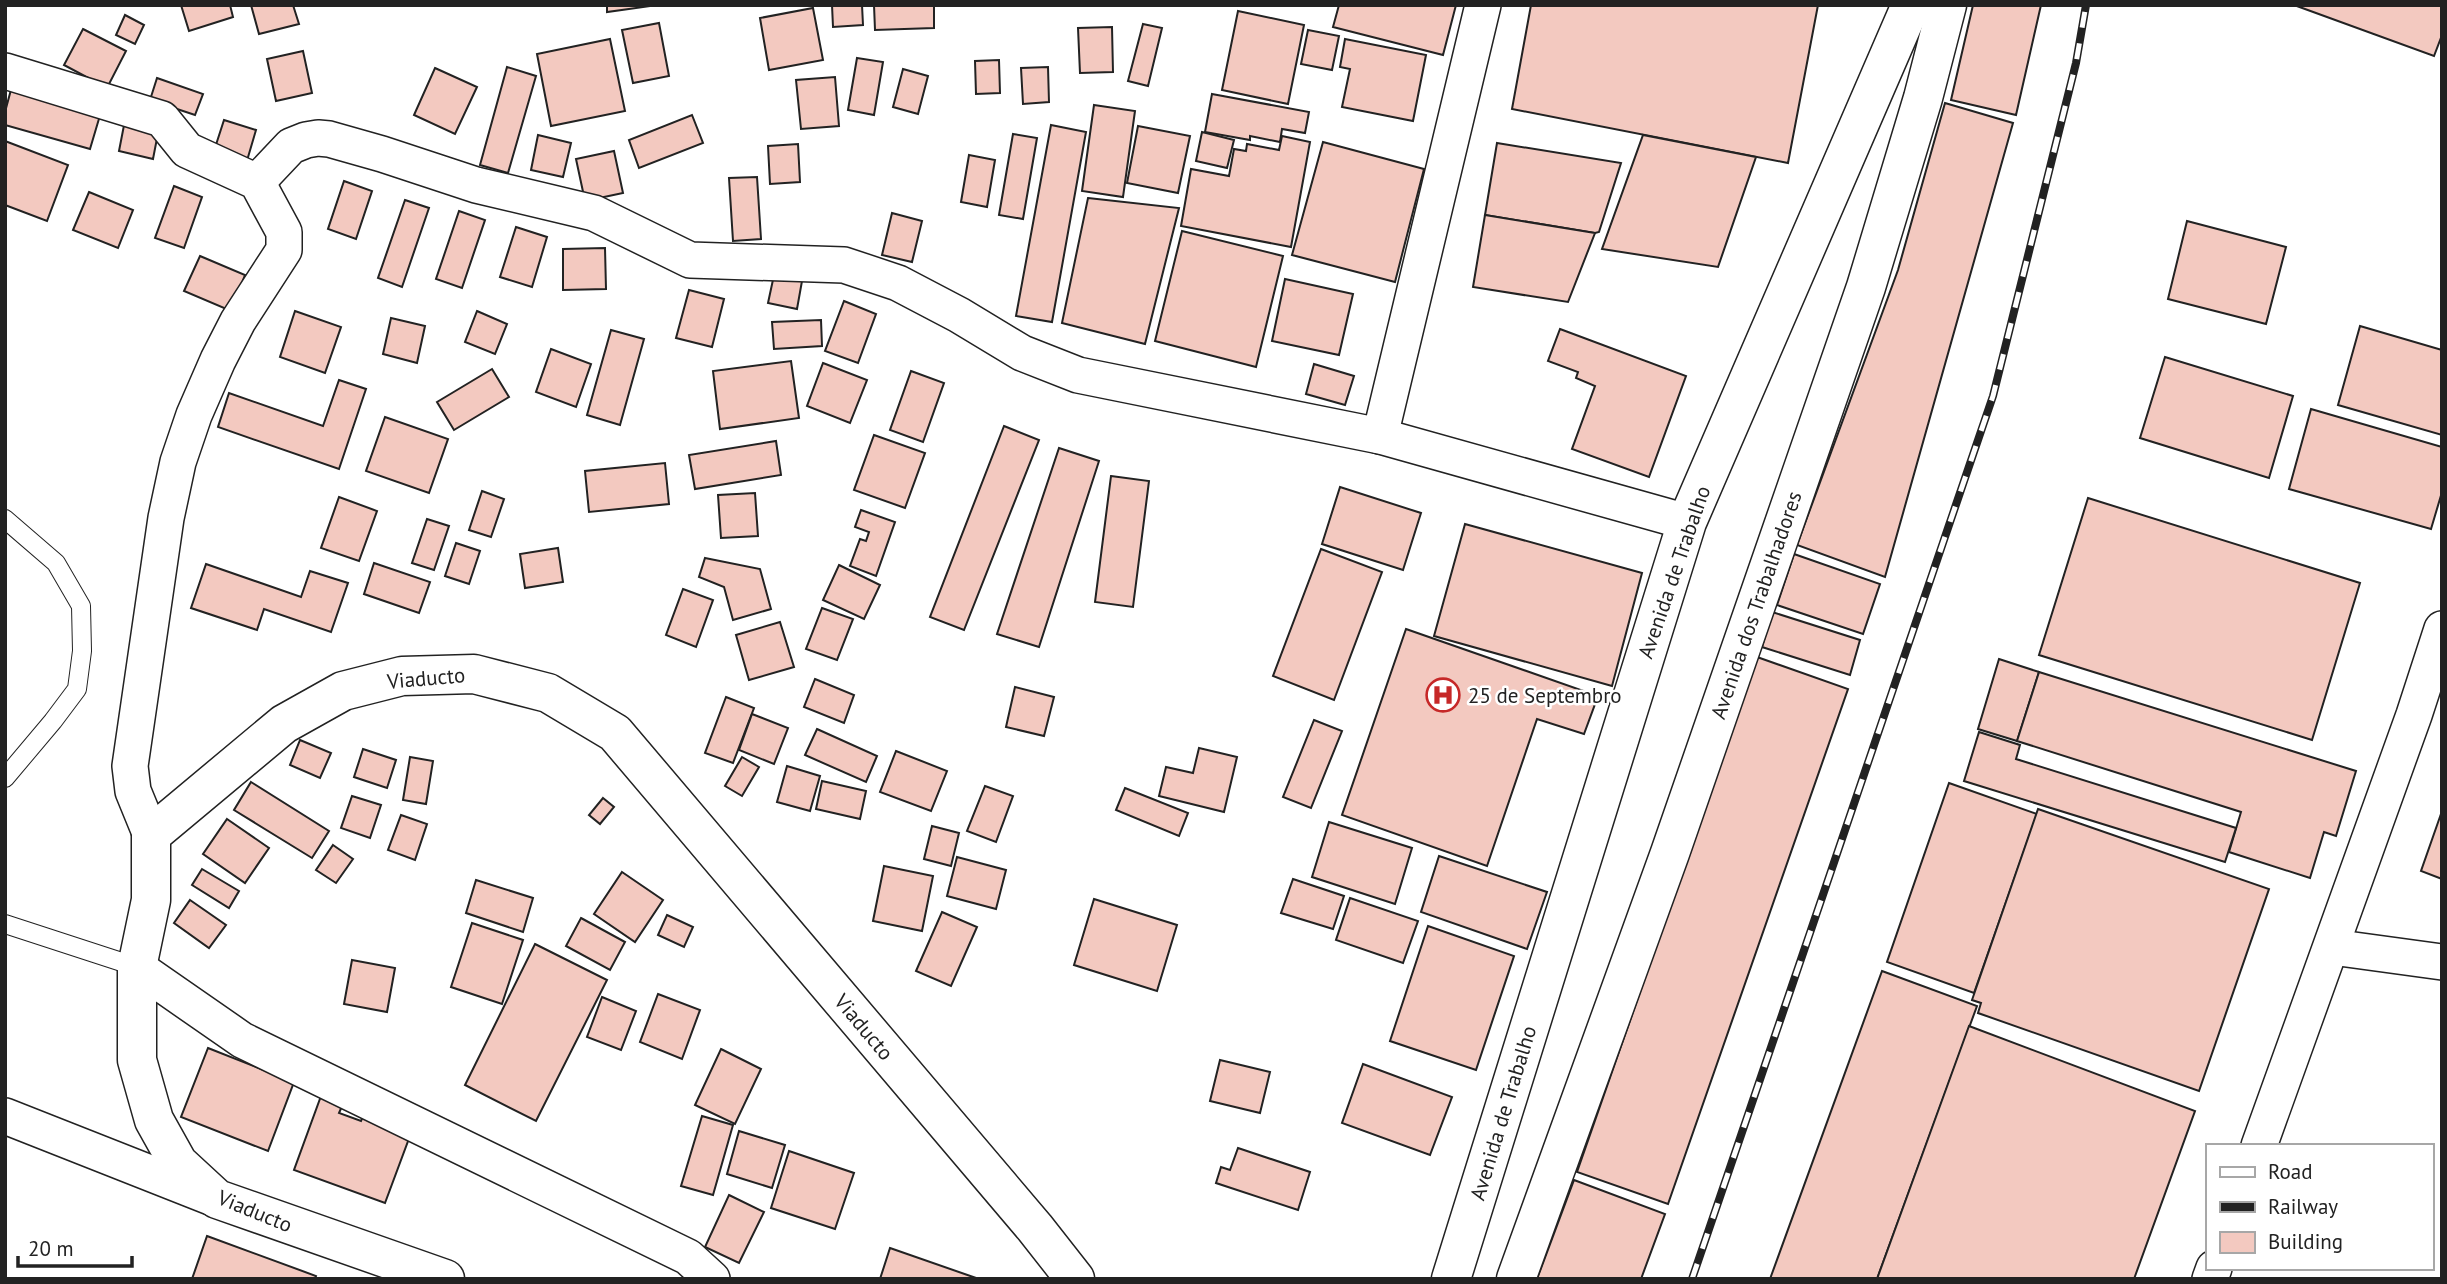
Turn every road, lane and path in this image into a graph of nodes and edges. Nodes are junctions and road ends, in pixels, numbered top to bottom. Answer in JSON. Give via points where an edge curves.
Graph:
{"nodes":[{"id":1,"x":1483,"y":5,"type":"edge"},
{"id":2,"x":1911,"y":5,"type":"edge"},
{"id":3,"x":1947,"y":5,"type":"edge"},
{"id":4,"x":5,"y":71,"type":"edge"},
{"id":5,"x":257,"y":182,"type":"junction"},
{"id":6,"x":1380,"y":436,"type":"junction"},
{"id":7,"x":5,"y":519,"type":"edge"},
{"id":8,"x":1687,"y":522,"type":"junction"},
{"id":9,"x":2442,"y":629,"type":"edge"},
{"id":10,"x":5,"y":778,"type":"edge"},
{"id":11,"x":151,"y":835,"type":"junction"},
{"id":12,"x":5,"y":924,"type":"edge"},
{"id":13,"x":2332,"y":947,"type":"junction"},
{"id":14,"x":2442,"y":962,"type":"edge"},
{"id":15,"x":136,"y":967,"type":"junction"},
{"id":16,"x":5,"y":1116,"type":"edge"},
{"id":17,"x":2260,"y":1144,"type":"edge"},
{"id":18,"x":217,"y":1199,"type":"junction"},
{"id":19,"x":445,"y":1279,"type":"edge"},
{"id":20,"x":712,"y":1279,"type":"edge"},
{"id":21,"x":1075,"y":1279,"type":"edge"},
{"id":22,"x":1451,"y":1279,"type":"edge"},
{"id":23,"x":1516,"y":1279,"type":"edge"}],
"edges":[{"from":1,"to":6,"type":"street"},
{"from":2,"to":8,"type":"main road","name":"Avenida de Trabalho"},
{"from":3,"to":23,"type":"main road","name":"Avenida dos Trabalhadores","via":[[1866,287],[1671,853]]},
{"from":4,"to":5,"type":"street","via":[[162,119],[187,150]]},
{"from":5,"to":6,"type":"street","via":[[291,146],[329,139],[476,184],[594,213],[690,260],[844,265],[898,283],[1022,353],[1079,376]]},
{"from":5,"to":11,"type":"street","via":[[284,232],[284,250],[218,360],[182,450],[166,518],[130,766],[133,790]]},
{"from":6,"to":8,"type":"street"},
{"from":7,"to":10,"type":"lane","via":[[56,563],[81,606],[82,651],[77,688]]},
{"from":8,"to":22,"type":"main road","name":"Avenida de Trabalho"},
{"from":9,"to":13,"type":"street"},
{"from":11,"to":15,"type":"main road","name":"Viaducto","via":[[151,900]]},
{"from":11,"to":21,"type":"main road","name":"Viaducto","via":[[285,724],[343,691],[402,676],[474,674],[548,693],[615,733]]},
{"from":12,"to":15,"type":"lane"},
{"from":13,"to":14,"type":"street"},
{"from":13,"to":17,"type":"street"},
{"from":15,"to":18,"type":"main road","name":"Viaducto","via":[[137,1060],[154,1120],[178,1163]]},
{"from":15,"to":20,"type":"street","via":[[242,1040],[688,1257]]},
{"from":16,"to":18,"type":"street"},
{"from":18,"to":19,"type":"main road","name":"Viaducto"}]}
